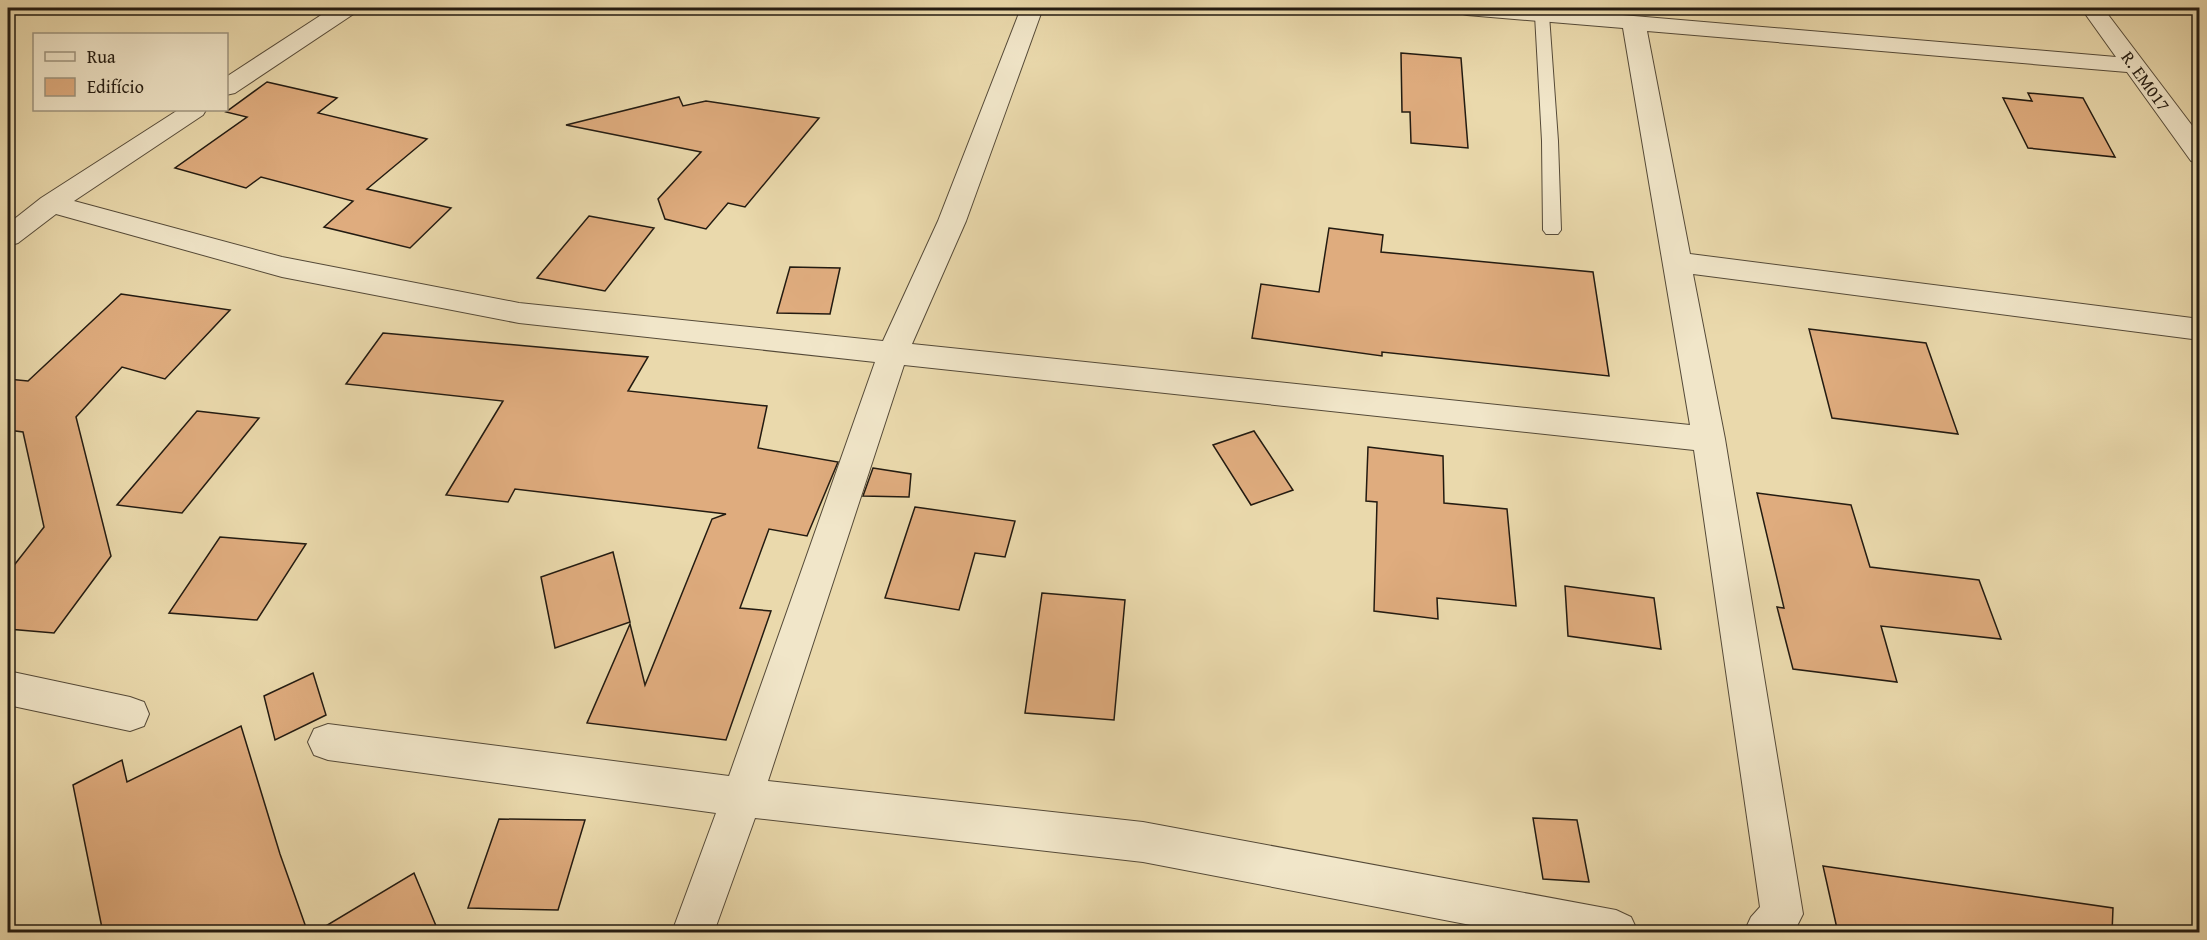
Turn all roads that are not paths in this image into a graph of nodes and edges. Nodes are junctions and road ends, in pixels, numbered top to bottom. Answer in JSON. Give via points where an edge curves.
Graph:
{"nodes":[{"id":1,"x":347,"y":8,"type":"edge"},
{"id":2,"x":1032,"y":8,"type":"edge"},
{"id":3,"x":1467,"y":8,"type":"edge"},
{"id":4,"x":2092,"y":8,"type":"edge"},
{"id":5,"x":1548,"y":13,"type":"edge"},
{"id":6,"x":1634,"y":23,"type":"junction"},
{"id":7,"x":2136,"y":66,"type":"junction"},
{"id":8,"x":228,"y":87,"type":"edge"},
{"id":9,"x":192,"y":111,"type":"edge"},
{"id":10,"x":2199,"y":155,"type":"edge"},
{"id":11,"x":51,"y":204,"type":"junction"},
{"id":12,"x":1552,"y":230,"type":"dead end"},
{"id":13,"x":8,"y":237,"type":"edge"},
{"id":14,"x":1677,"y":262,"type":"junction"},
{"id":15,"x":2199,"y":330,"type":"edge"},
{"id":16,"x":893,"y":353,"type":"junction"},
{"id":17,"x":1709,"y":439,"type":"junction"},
{"id":18,"x":8,"y":688,"type":"edge"},
{"id":19,"x":130,"y":714,"type":"dead end"},
{"id":20,"x":328,"y":742,"type":"dead end"},
{"id":21,"x":742,"y":797,"type":"junction"},
{"id":22,"x":693,"y":933,"type":"edge"},
{"id":23,"x":1616,"y":933,"type":"edge"},
{"id":24,"x":1766,"y":933,"type":"edge"}],
"edges":[{"from":1,"to":8,"type":"street"},
{"from":2,"to":16,"type":"street","via":[[952,221]]},
{"from":3,"to":5,"type":"street"},
{"from":4,"to":7,"type":"street","name":"R. EM017"},
{"from":5,"to":6,"type":"street"},
{"from":5,"to":12,"type":"lane"},
{"from":6,"to":7,"type":"street"},
{"from":6,"to":14,"type":"street"},
{"from":7,"to":10,"type":"street","name":"R. EM017"},
{"from":9,"to":11,"type":"street"},
{"from":11,"to":13,"type":"street"},
{"from":11,"to":16,"type":"street","via":[[282,267],[519,312]]},
{"from":14,"to":15,"type":"street"},
{"from":14,"to":17,"type":"street"},
{"from":16,"to":17,"type":"street"},
{"from":16,"to":21,"type":"street"},
{"from":17,"to":24,"type":"street","via":[[1782,914]]},
{"from":18,"to":19,"type":"street"},
{"from":20,"to":21,"type":"street"},
{"from":21,"to":22,"type":"street"},
{"from":21,"to":23,"type":"street","via":[[1143,842]]}]}
